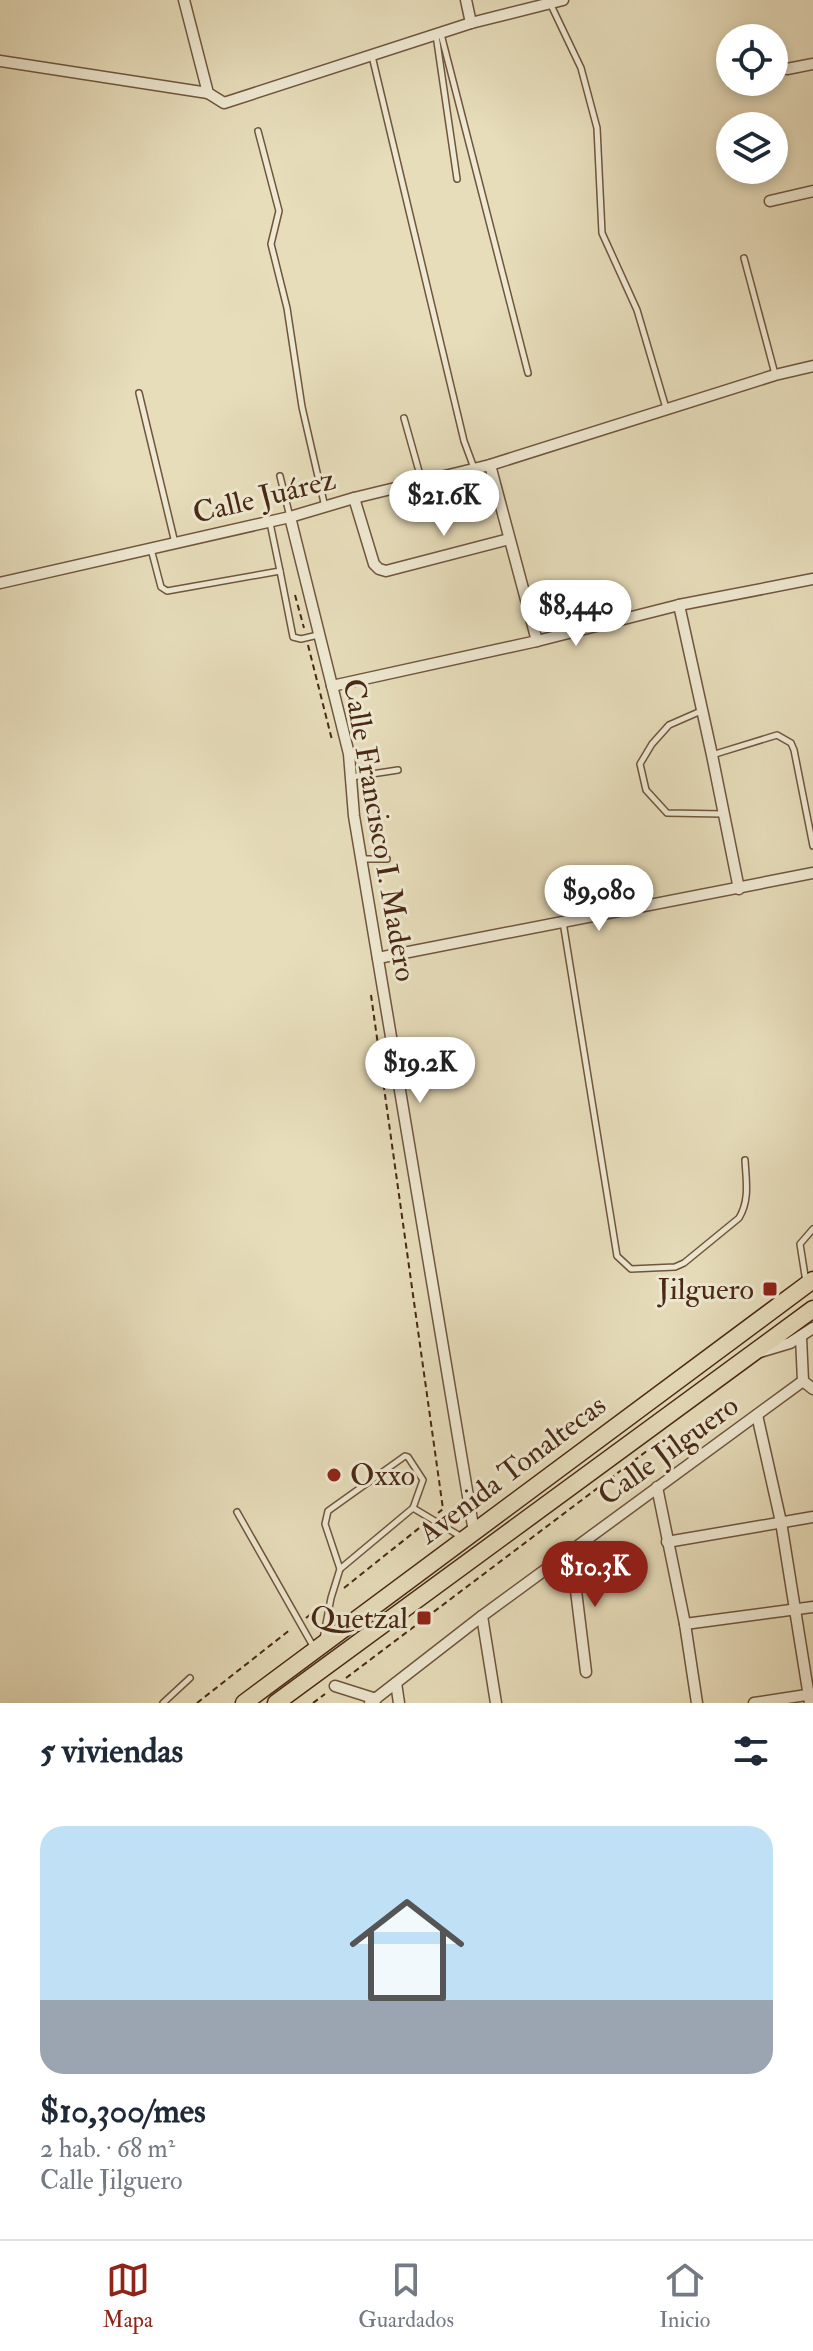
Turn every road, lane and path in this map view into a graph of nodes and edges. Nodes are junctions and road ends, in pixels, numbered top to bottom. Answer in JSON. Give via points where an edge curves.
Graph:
{"nodes":[{"id":1,"x":184,"y":0,"type":"edge"},
{"id":2,"x":466,"y":0,"type":"edge"},
{"id":3,"x":563,"y":0,"type":"edge"},
{"id":4,"x":550,"y":3,"type":"junction"},
{"id":5,"x":471,"y":23,"type":"junction"},
{"id":6,"x":438,"y":34,"type":"junction"},
{"id":7,"x":372,"y":56,"type":"junction"},
{"id":8,"x":0,"y":61,"type":"edge"},
{"id":9,"x":813,"y":64,"type":"edge"},
{"id":10,"x":788,"y":69,"type":"edge"},
{"id":11,"x":208,"y":93,"type":"junction"},
{"id":12,"x":258,"y":131,"type":"dead end"},
{"id":13,"x":457,"y":179,"type":"dead end"},
{"id":14,"x":813,"y":191,"type":"edge"},
{"id":15,"x":770,"y":201,"type":"dead end"},
{"id":16,"x":744,"y":258,"type":"dead end"},
{"id":17,"x":813,"y":366,"type":"edge"},
{"id":18,"x":528,"y":373,"type":"dead end"},
{"id":19,"x":775,"y":375,"type":"junction"},
{"id":20,"x":139,"y":393,"type":"dead end"},
{"id":21,"x":666,"y":409,"type":"junction"},
{"id":22,"x":404,"y":418,"type":"dead end"},
{"id":23,"x":490,"y":465,"type":"junction"},
{"id":24,"x":475,"y":468,"type":"junction"},
{"id":25,"x":280,"y":476,"type":"dead end"},
{"id":26,"x":422,"y":482,"type":"junction"},
{"id":27,"x":354,"y":498,"type":"junction"},
{"id":28,"x":325,"y":507,"type":"junction"},
{"id":29,"x":290,"y":517,"type":"junction"},
{"id":30,"x":269,"y":522,"type":"junction"},
{"id":31,"x":509,"y":539,"type":"junction"},
{"id":32,"x":175,"y":543,"type":"junction"},
{"id":33,"x":151,"y":548,"type":"junction"},
{"id":34,"x":280,"y":571,"type":"junction"},
{"id":35,"x":813,"y":579,"type":"edge"},
{"id":36,"x":0,"y":583,"type":"edge"},
{"id":37,"x":295,"y":594,"type":"dead end"},
{"id":38,"x":679,"y":605,"type":"junction"},
{"id":39,"x":319,"y":635,"type":"junction"},
{"id":40,"x":306,"y":638,"type":"junction"},
{"id":41,"x":537,"y":641,"type":"junction"},
{"id":42,"x":332,"y":686,"type":"junction"},
{"id":43,"x":703,"y":711,"type":"junction"},
{"id":44,"x":332,"y":740,"type":"dead end"},
{"id":45,"x":712,"y":755,"type":"junction"},
{"id":46,"x":398,"y":770,"type":"dead end"},
{"id":47,"x":350,"y":777,"type":"junction"},
{"id":48,"x":724,"y":814,"type":"junction"},
{"id":49,"x":813,"y":846,"type":"edge"},
{"id":50,"x":361,"y":859,"type":"junction"},
{"id":51,"x":387,"y":859,"type":"dead end"},
{"id":52,"x":813,"y":873,"type":"edge"},
{"id":53,"x":739,"y":889,"type":"junction"},
{"id":54,"x":563,"y":922,"type":"junction"},
{"id":55,"x":378,"y":958,"type":"junction"},
{"id":56,"x":370,"y":985,"type":"dead end"},
{"id":57,"x":745,"y":1160,"type":"dead end"},
{"id":58,"x":813,"y":1229,"type":"edge"},
{"id":59,"x":810,"y":1283,"type":"edge"},
{"id":60,"x":813,"y":1309,"type":"edge"},
{"id":61,"x":813,"y":1328,"type":"edge"},
{"id":62,"x":801,"y":1337,"type":"junction"},
{"id":63,"x":751,"y":1355,"type":"junction"},
{"id":64,"x":803,"y":1381,"type":"junction"},
{"id":65,"x":813,"y":1389,"type":"edge"},
{"id":66,"x":757,"y":1415,"type":"junction"},
{"id":67,"x":667,"y":1436,"type":"dead end"},
{"id":68,"x":657,"y":1487,"type":"junction"},
{"id":69,"x":413,"y":1508,"type":"junction"},
{"id":70,"x":237,"y":1512,"type":"dead end"},
{"id":71,"x":813,"y":1517,"type":"edge"},
{"id":72,"x":431,"y":1518,"type":"junction"},
{"id":73,"x":781,"y":1522,"type":"junction"},
{"id":74,"x":469,"y":1535,"type":"junction"},
{"id":75,"x":667,"y":1542,"type":"junction"},
{"id":76,"x":571,"y":1550,"type":"junction"},
{"id":77,"x":340,"y":1569,"type":"junction"},
{"id":78,"x":331,"y":1598,"type":"junction"},
{"id":79,"x":813,"y":1607,"type":"edge"},
{"id":80,"x":795,"y":1611,"type":"junction"},
{"id":81,"x":482,"y":1616,"type":"junction"},
{"id":82,"x":301,"y":1622,"type":"junction"},
{"id":83,"x":685,"y":1624,"type":"junction"},
{"id":84,"x":318,"y":1648,"type":"junction"},
{"id":85,"x":586,"y":1672,"type":"dead end"},
{"id":86,"x":190,"y":1678,"type":"dead end"},
{"id":87,"x":396,"y":1683,"type":"junction"},
{"id":88,"x":335,"y":1686,"type":"junction"},
{"id":89,"x":811,"y":1697,"type":"edge"},
{"id":90,"x":373,"y":1701,"type":"edge"},
{"id":91,"x":163,"y":1703,"type":"edge"},
{"id":92,"x":197,"y":1703,"type":"edge"},
{"id":93,"x":244,"y":1703,"type":"edge"},
{"id":94,"x":276,"y":1703,"type":"edge"},
{"id":95,"x":313,"y":1703,"type":"edge"},
{"id":96,"x":399,"y":1703,"type":"edge"},
{"id":97,"x":496,"y":1703,"type":"edge"},
{"id":98,"x":697,"y":1703,"type":"edge"},
{"id":99,"x":754,"y":1703,"type":"edge"}],
"edges":[{"from":1,"to":11,"type":"street"},
{"from":2,"to":5,"type":"street"},
{"from":3,"to":4,"type":"street"},
{"from":4,"to":5,"type":"street"},
{"from":4,"to":21,"type":"lane","via":[[581,68],[597,128],[602,233],[637,310]]},
{"from":5,"to":6,"type":"street"},
{"from":6,"to":7,"type":"street"},
{"from":6,"to":13,"type":"lane"},
{"from":6,"to":18,"type":"lane"},
{"from":7,"to":11,"type":"street","via":[[233,101],[224,103]]},
{"from":7,"to":24,"type":"lane","via":[[464,441]]},
{"from":8,"to":11,"type":"street"},
{"from":9,"to":10,"type":"street"},
{"from":12,"to":28,"type":"lane","via":[[279,211],[271,244]]},
{"from":14,"to":15,"type":"street"},
{"from":16,"to":19,"type":"lane"},
{"from":17,"to":19,"type":"street","name":"Calle Juárez"},
{"from":19,"to":21,"type":"street","name":"Calle Juárez"},
{"from":20,"to":32,"type":"lane"},
{"from":21,"to":23,"type":"street","name":"Calle Juárez"},
{"from":22,"to":26,"type":"lane"},
{"from":23,"to":24,"type":"street","name":"Calle Juárez"},
{"from":23,"to":31,"type":"street"},
{"from":24,"to":26,"type":"street","name":"Calle Juárez"},
{"from":25,"to":29,"type":"lane"},
{"from":26,"to":27,"type":"street","name":"Calle Juárez"},
{"from":27,"to":28,"type":"street","name":"Calle Juárez"},
{"from":27,"to":31,"type":"street","via":[[374,564],[386,571]]},
{"from":28,"to":29,"type":"street","name":"Calle Juárez"},
{"from":29,"to":30,"type":"street","name":"Calle Juárez"},
{"from":29,"to":39,"type":"street","name":"Calle Francisco I. Madero"},
{"from":30,"to":32,"type":"street","name":"Calle Juárez"},
{"from":30,"to":34,"type":"lane"},
{"from":31,"to":41,"type":"street"},
{"from":32,"to":33,"type":"street","name":"Calle Juárez"},
{"from":33,"to":34,"type":"lane","via":[[161,587],[167,591]]},
{"from":33,"to":36,"type":"street","name":"Calle Juárez"},
{"from":34,"to":40,"type":"lane","via":[[293,637]]},
{"from":35,"to":38,"type":"street"},
{"from":37,"to":40,"type":"path"},
{"from":38,"to":41,"type":"street"},
{"from":38,"to":43,"type":"street"},
{"from":39,"to":40,"type":"lane"},
{"from":39,"to":42,"type":"street","name":"Calle Francisco I. Madero"},
{"from":40,"to":44,"type":"path"},
{"from":41,"to":42,"type":"street"},
{"from":42,"to":47,"type":"street","name":"Calle Francisco I. Madero"},
{"from":43,"to":45,"type":"street"},
{"from":43,"to":48,"type":"lane","via":[[669,725],[640,764],[646,790],[667,813]]},
{"from":45,"to":48,"type":"street"},
{"from":45,"to":49,"type":"lane","via":[[777,735],[791,743]]},
{"from":46,"to":47,"type":"lane"},
{"from":47,"to":50,"type":"street","name":"Calle Francisco I. Madero"},
{"from":48,"to":53,"type":"street"},
{"from":50,"to":51,"type":"lane"},
{"from":50,"to":55,"type":"street","name":"Calle Francisco I. Madero"},
{"from":52,"to":53,"type":"street"},
{"from":53,"to":54,"type":"street"},
{"from":54,"to":55,"type":"street"},
{"from":54,"to":57,"type":"lane","via":[[617,1256],[631,1269],[684,1263],[745,1208]]},
{"from":55,"to":74,"type":"street","name":"Calle Francisco I. Madero"},
{"from":56,"to":72,"type":"path","via":[[443,1509]]},
{"from":58,"to":59,"type":"lane","via":[[800,1244]]},
{"from":59,"to":74,"type":"main road","name":"Avenida Tonaltecas"},
{"from":60,"to":63,"type":"main road","name":"Avenida Tonaltecas"},
{"from":61,"to":62,"type":"street"},
{"from":62,"to":63,"type":"street"},
{"from":62,"to":64,"type":"street"},
{"from":63,"to":94,"type":"main road","name":"Avenida Tonaltecas"},
{"from":64,"to":65,"type":"street"},
{"from":64,"to":66,"type":"street","name":"Calle Jilguero"},
{"from":66,"to":68,"type":"street","name":"Calle Jilguero"},
{"from":66,"to":73,"type":"street"},
{"from":67,"to":88,"type":"path"},
{"from":68,"to":75,"type":"street"},
{"from":68,"to":76,"type":"street","name":"Calle Jilguero"},
{"from":69,"to":72,"type":"lane"},
{"from":69,"to":77,"type":"lane"},
{"from":69,"to":77,"type":"lane","via":[[423,1480],[405,1456],[328,1511],[325,1524]]},
{"from":70,"to":82,"type":"lane"},
{"from":71,"to":73,"type":"street"},
{"from":72,"to":74,"type":"lane"},
{"from":72,"to":78,"type":"path"},
{"from":73,"to":75,"type":"street"},
{"from":73,"to":80,"type":"street"},
{"from":74,"to":84,"type":"main road","name":"Avenida Tonaltecas"},
{"from":75,"to":83,"type":"street"},
{"from":76,"to":81,"type":"street","name":"Calle Jilguero"},
{"from":76,"to":85,"type":"street"},
{"from":77,"to":78,"type":"lane"},
{"from":78,"to":82,"type":"path"},
{"from":78,"to":84,"type":"lane"},
{"from":79,"to":80,"type":"street"},
{"from":80,"to":83,"type":"street"},
{"from":80,"to":89,"type":"street"},
{"from":81,"to":87,"type":"street","name":"Calle Jilguero"},
{"from":81,"to":97,"type":"street"},
{"from":82,"to":84,"type":"lane"},
{"from":82,"to":92,"type":"path"},
{"from":83,"to":98,"type":"street"},
{"from":84,"to":93,"type":"main road","name":"Avenida Tonaltecas"},
{"from":86,"to":91,"type":"lane"},
{"from":87,"to":90,"type":"street","name":"Calle Jilguero"},
{"from":87,"to":96,"type":"street"},
{"from":88,"to":90,"type":"street"},
{"from":88,"to":95,"type":"path"},
{"from":89,"to":99,"type":"street"}]}
